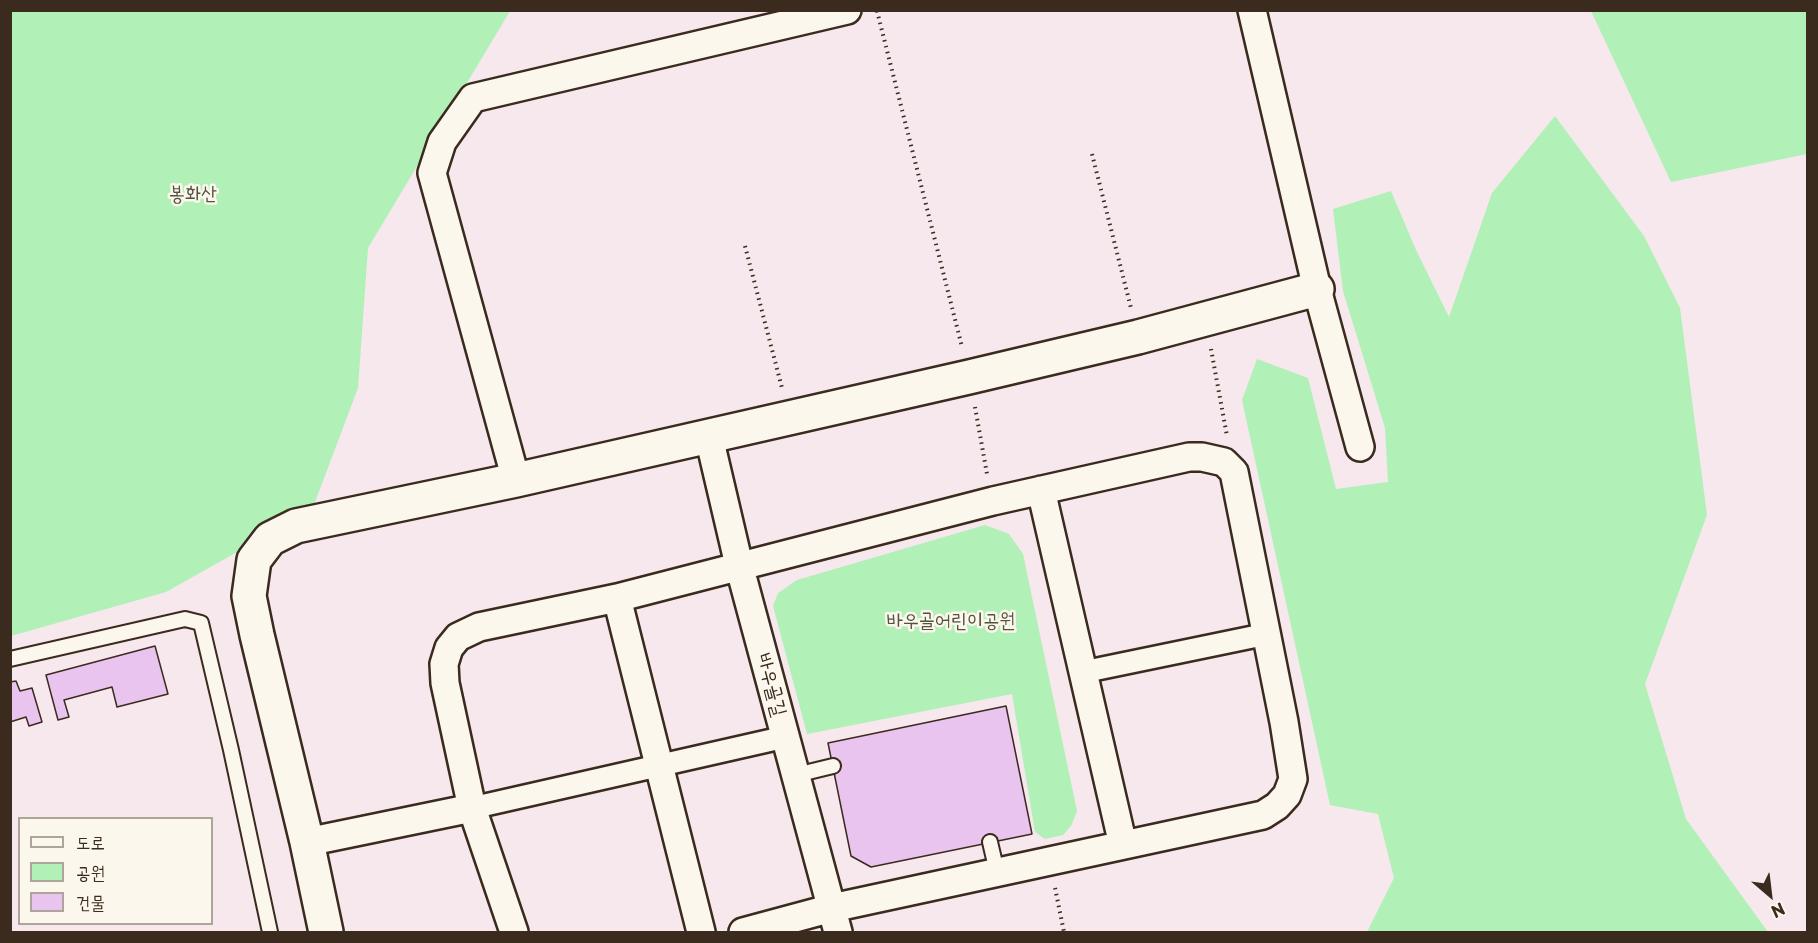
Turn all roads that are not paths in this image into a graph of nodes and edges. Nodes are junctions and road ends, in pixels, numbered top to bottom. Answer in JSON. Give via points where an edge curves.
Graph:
{"nodes":[{"id":1,"x":847,"y":10,"type":"edge"},
{"id":2,"x":1252,"y":10,"type":"edge"},
{"id":3,"x":1317,"y":289,"type":"junction"},
{"id":4,"x":709,"y":437,"type":"junction"},
{"id":5,"x":1360,"y":447,"type":"dead end"},
{"id":6,"x":516,"y":480,"type":"junction"},
{"id":7,"x":1041,"y":490,"type":"junction"},
{"id":8,"x":739,"y":565,"type":"junction"},
{"id":9,"x":617,"y":598,"type":"junction"},
{"id":10,"x":1267,"y":634,"type":"junction"},
{"id":11,"x":10,"y":659,"type":"edge"},
{"id":12,"x":1083,"y":672,"type":"junction"},
{"id":13,"x":785,"y":737,"type":"junction"},
{"id":14,"x":660,"y":766,"type":"junction"},
{"id":15,"x":833,"y":766,"type":"dead end"},
{"id":16,"x":796,"y":775,"type":"junction"},
{"id":17,"x":472,"y":808,"type":"junction"},
{"id":18,"x":307,"y":842,"type":"junction"},
{"id":19,"x":990,"y":842,"type":"dead end"},
{"id":20,"x":1123,"y":845,"type":"junction"},
{"id":21,"x":997,"y":872,"type":"junction"},
{"id":22,"x":835,"y":920,"type":"edge"},
{"id":23,"x":270,"y":933,"type":"edge"},
{"id":24,"x":326,"y":933,"type":"edge"},
{"id":25,"x":514,"y":933,"type":"edge"},
{"id":26,"x":701,"y":933,"type":"edge"},
{"id":27,"x":743,"y":933,"type":"edge"}],
"edges":[{"from":1,"to":6,"type":"street","via":[[473,98],[442,142],[432,173]]},
{"from":2,"to":3,"type":"street"},
{"from":3,"to":4,"type":"street","via":[[1138,337]]},
{"from":3,"to":5,"type":"street"},
{"from":4,"to":6,"type":"street"},
{"from":4,"to":8,"type":"street","name":"바우골길"},
{"from":6,"to":18,"type":"street","via":[[296,526],[270,539],[254,560],[249,596]]},
{"from":7,"to":8,"type":"street"},
{"from":7,"to":10,"type":"street","via":[[1189,458],[1224,462],[1234,472]]},
{"from":7,"to":12,"type":"street"},
{"from":8,"to":9,"type":"street"},
{"from":8,"to":13,"type":"street","name":"바우골길"},
{"from":9,"to":14,"type":"street"},
{"from":9,"to":17,"type":"street","via":[[479,627],[459,637],[449,648],[444,664],[445,683]]},
{"from":10,"to":12,"type":"street"},
{"from":10,"to":20,"type":"street","via":[[1293,779],[1287,795],[1263,815]]},
{"from":11,"to":23,"type":"lane","via":[[185,619],[201,623]]},
{"from":12,"to":20,"type":"street"},
{"from":13,"to":14,"type":"street"},
{"from":13,"to":16,"type":"street","name":"바우골길"},
{"from":14,"to":17,"type":"street"},
{"from":14,"to":26,"type":"street"},
{"from":15,"to":16,"type":"lane"},
{"from":16,"to":22,"type":"street","name":"바우골길"},
{"from":17,"to":18,"type":"street"},
{"from":17,"to":25,"type":"street"},
{"from":18,"to":24,"type":"street"},
{"from":19,"to":21,"type":"lane"},
{"from":20,"to":21,"type":"street"},
{"from":21,"to":22,"type":"street"},
{"from":22,"to":27,"type":"street"}]}
